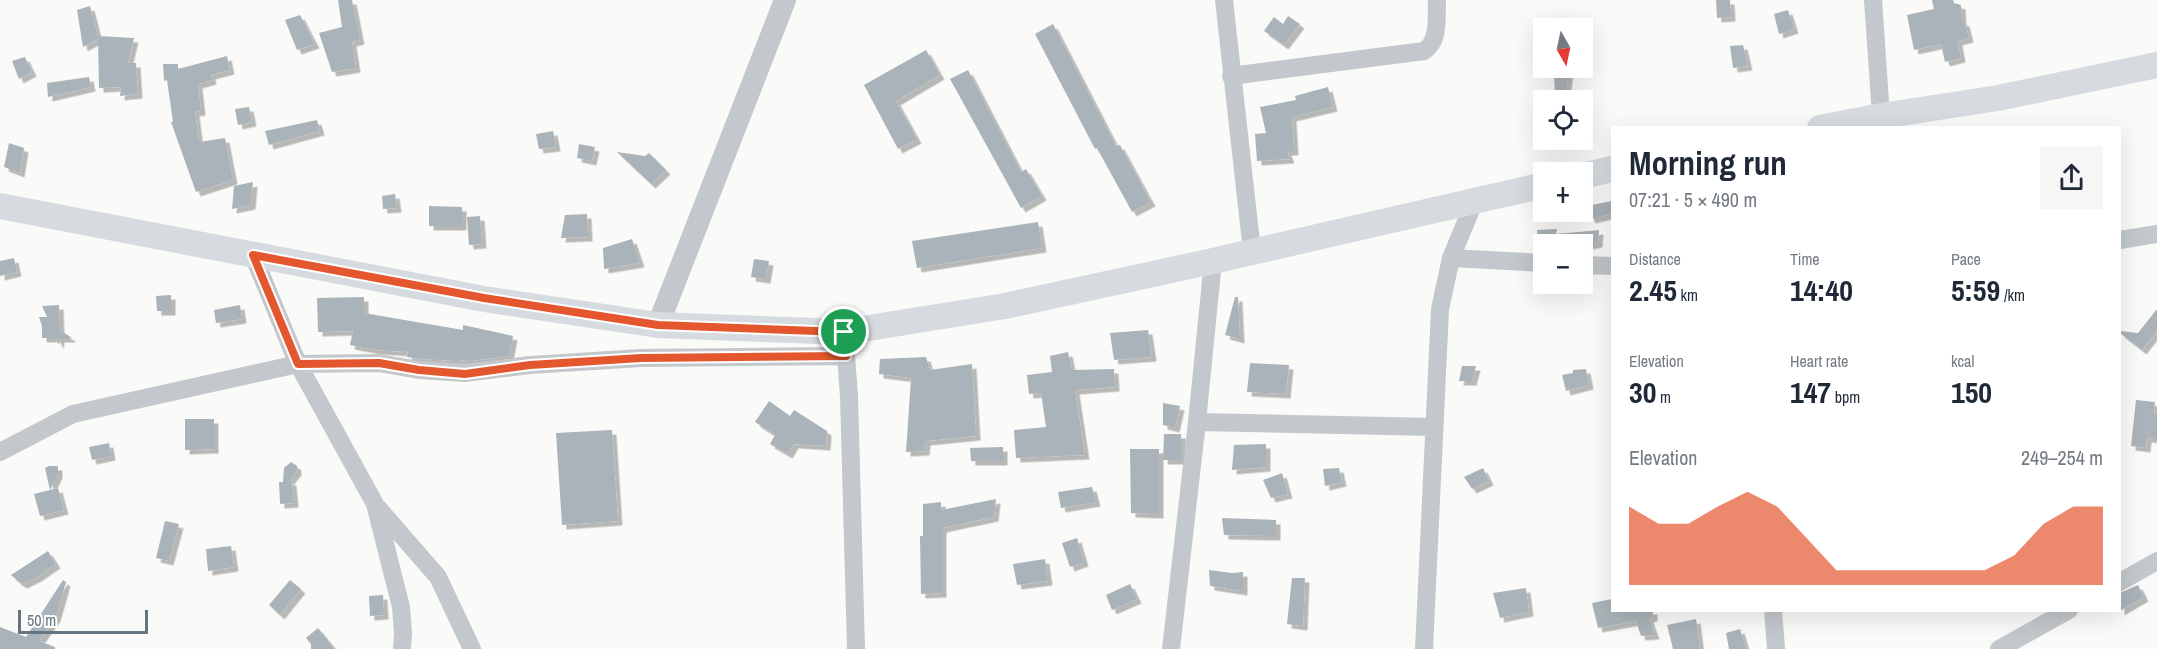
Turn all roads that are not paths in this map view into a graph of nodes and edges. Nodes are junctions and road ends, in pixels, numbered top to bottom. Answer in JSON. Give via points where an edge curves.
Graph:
{"nodes":[{"id":1,"x":785,"y":0,"type":"edge"},
{"id":2,"x":1224,"y":0,"type":"edge"},
{"id":3,"x":1437,"y":0,"type":"edge"},
{"id":4,"x":1873,"y":0,"type":"edge"},
{"id":5,"x":2157,"y":64,"type":"edge"},
{"id":6,"x":1231,"y":76,"type":"junction"},
{"id":7,"x":1881,"y":116,"type":"junction"},
{"id":8,"x":1830,"y":126,"type":"edge"},
{"id":9,"x":1611,"y":169,"type":"edge"},
{"id":10,"x":1593,"y":173,"type":"edge"},
{"id":11,"x":1533,"y":187,"type":"edge"},
{"id":12,"x":1475,"y":200,"type":"junction"},
{"id":13,"x":0,"y":206,"type":"edge"},
{"id":14,"x":2157,"y":234,"type":"edge"},
{"id":15,"x":2121,"y":240,"type":"edge"},
{"id":16,"x":1252,"y":251,"type":"junction"},
{"id":17,"x":253,"y":255,"type":"junction"},
{"id":18,"x":1451,"y":258,"type":"junction"},
{"id":19,"x":1213,"y":261,"type":"junction"},
{"id":20,"x":1533,"y":262,"type":"edge"},
{"id":21,"x":1593,"y":265,"type":"edge"},
{"id":22,"x":1611,"y":266,"type":"edge"},
{"id":23,"x":658,"y":325,"type":"junction"},
{"id":24,"x":845,"y":344,"type":"junction"},
{"id":25,"x":298,"y":364,"type":"junction"},
{"id":26,"x":1197,"y":422,"type":"junction"},
{"id":27,"x":1434,"y":427,"type":"junction"},
{"id":28,"x":0,"y":452,"type":"edge"},
{"id":29,"x":375,"y":504,"type":"junction"},
{"id":30,"x":2157,"y":561,"type":"edge"},
{"id":31,"x":2121,"y":581,"type":"edge"},
{"id":32,"x":1773,"y":612,"type":"edge"},
{"id":33,"x":2064,"y":612,"type":"edge"},
{"id":34,"x":402,"y":649,"type":"edge"},
{"id":35,"x":472,"y":649,"type":"edge"},
{"id":36,"x":856,"y":649,"type":"edge"},
{"id":37,"x":1171,"y":649,"type":"edge"},
{"id":38,"x":1424,"y":649,"type":"edge"},
{"id":39,"x":1776,"y":649,"type":"edge"},
{"id":40,"x":1999,"y":649,"type":"edge"}],
"edges":[{"from":1,"to":23,"type":"street"},
{"from":2,"to":6,"type":"street"},
{"from":3,"to":6,"type":"street","via":[[1434,39],[1424,51]]},
{"from":4,"to":7,"type":"street"},
{"from":5,"to":7,"type":"main road","via":[[1998,98]]},
{"from":6,"to":16,"type":"street"},
{"from":7,"to":8,"type":"main road"},
{"from":9,"to":10,"type":"main road"},
{"from":11,"to":12,"type":"main road"},
{"from":12,"to":16,"type":"main road"},
{"from":12,"to":18,"type":"street"},
{"from":13,"to":17,"type":"main road"},
{"from":14,"to":15,"type":"street"},
{"from":16,"to":19,"type":"main road"},
{"from":17,"to":23,"type":"main road","via":[[484,298]]},
{"from":17,"to":25,"type":"street"},
{"from":18,"to":20,"type":"street"},
{"from":18,"to":27,"type":"street","via":[[1440,309]]},
{"from":19,"to":24,"type":"main road"},
{"from":19,"to":26,"type":"street"},
{"from":21,"to":22,"type":"street"},
{"from":23,"to":24,"type":"main road"},
{"from":24,"to":25,"type":"street","via":[[530,365],[465,374],[379,363]]},
{"from":24,"to":36,"type":"street"},
{"from":25,"to":28,"type":"street","via":[[73,414]]},
{"from":25,"to":29,"type":"street"},
{"from":26,"to":27,"type":"street"},
{"from":26,"to":37,"type":"street"},
{"from":27,"to":38,"type":"street"},
{"from":29,"to":34,"type":"street","via":[[400,607]]},
{"from":29,"to":35,"type":"street","via":[[438,577]]},
{"from":30,"to":31,"type":"street"},
{"from":32,"to":39,"type":"street"},
{"from":33,"to":40,"type":"street"}]}
